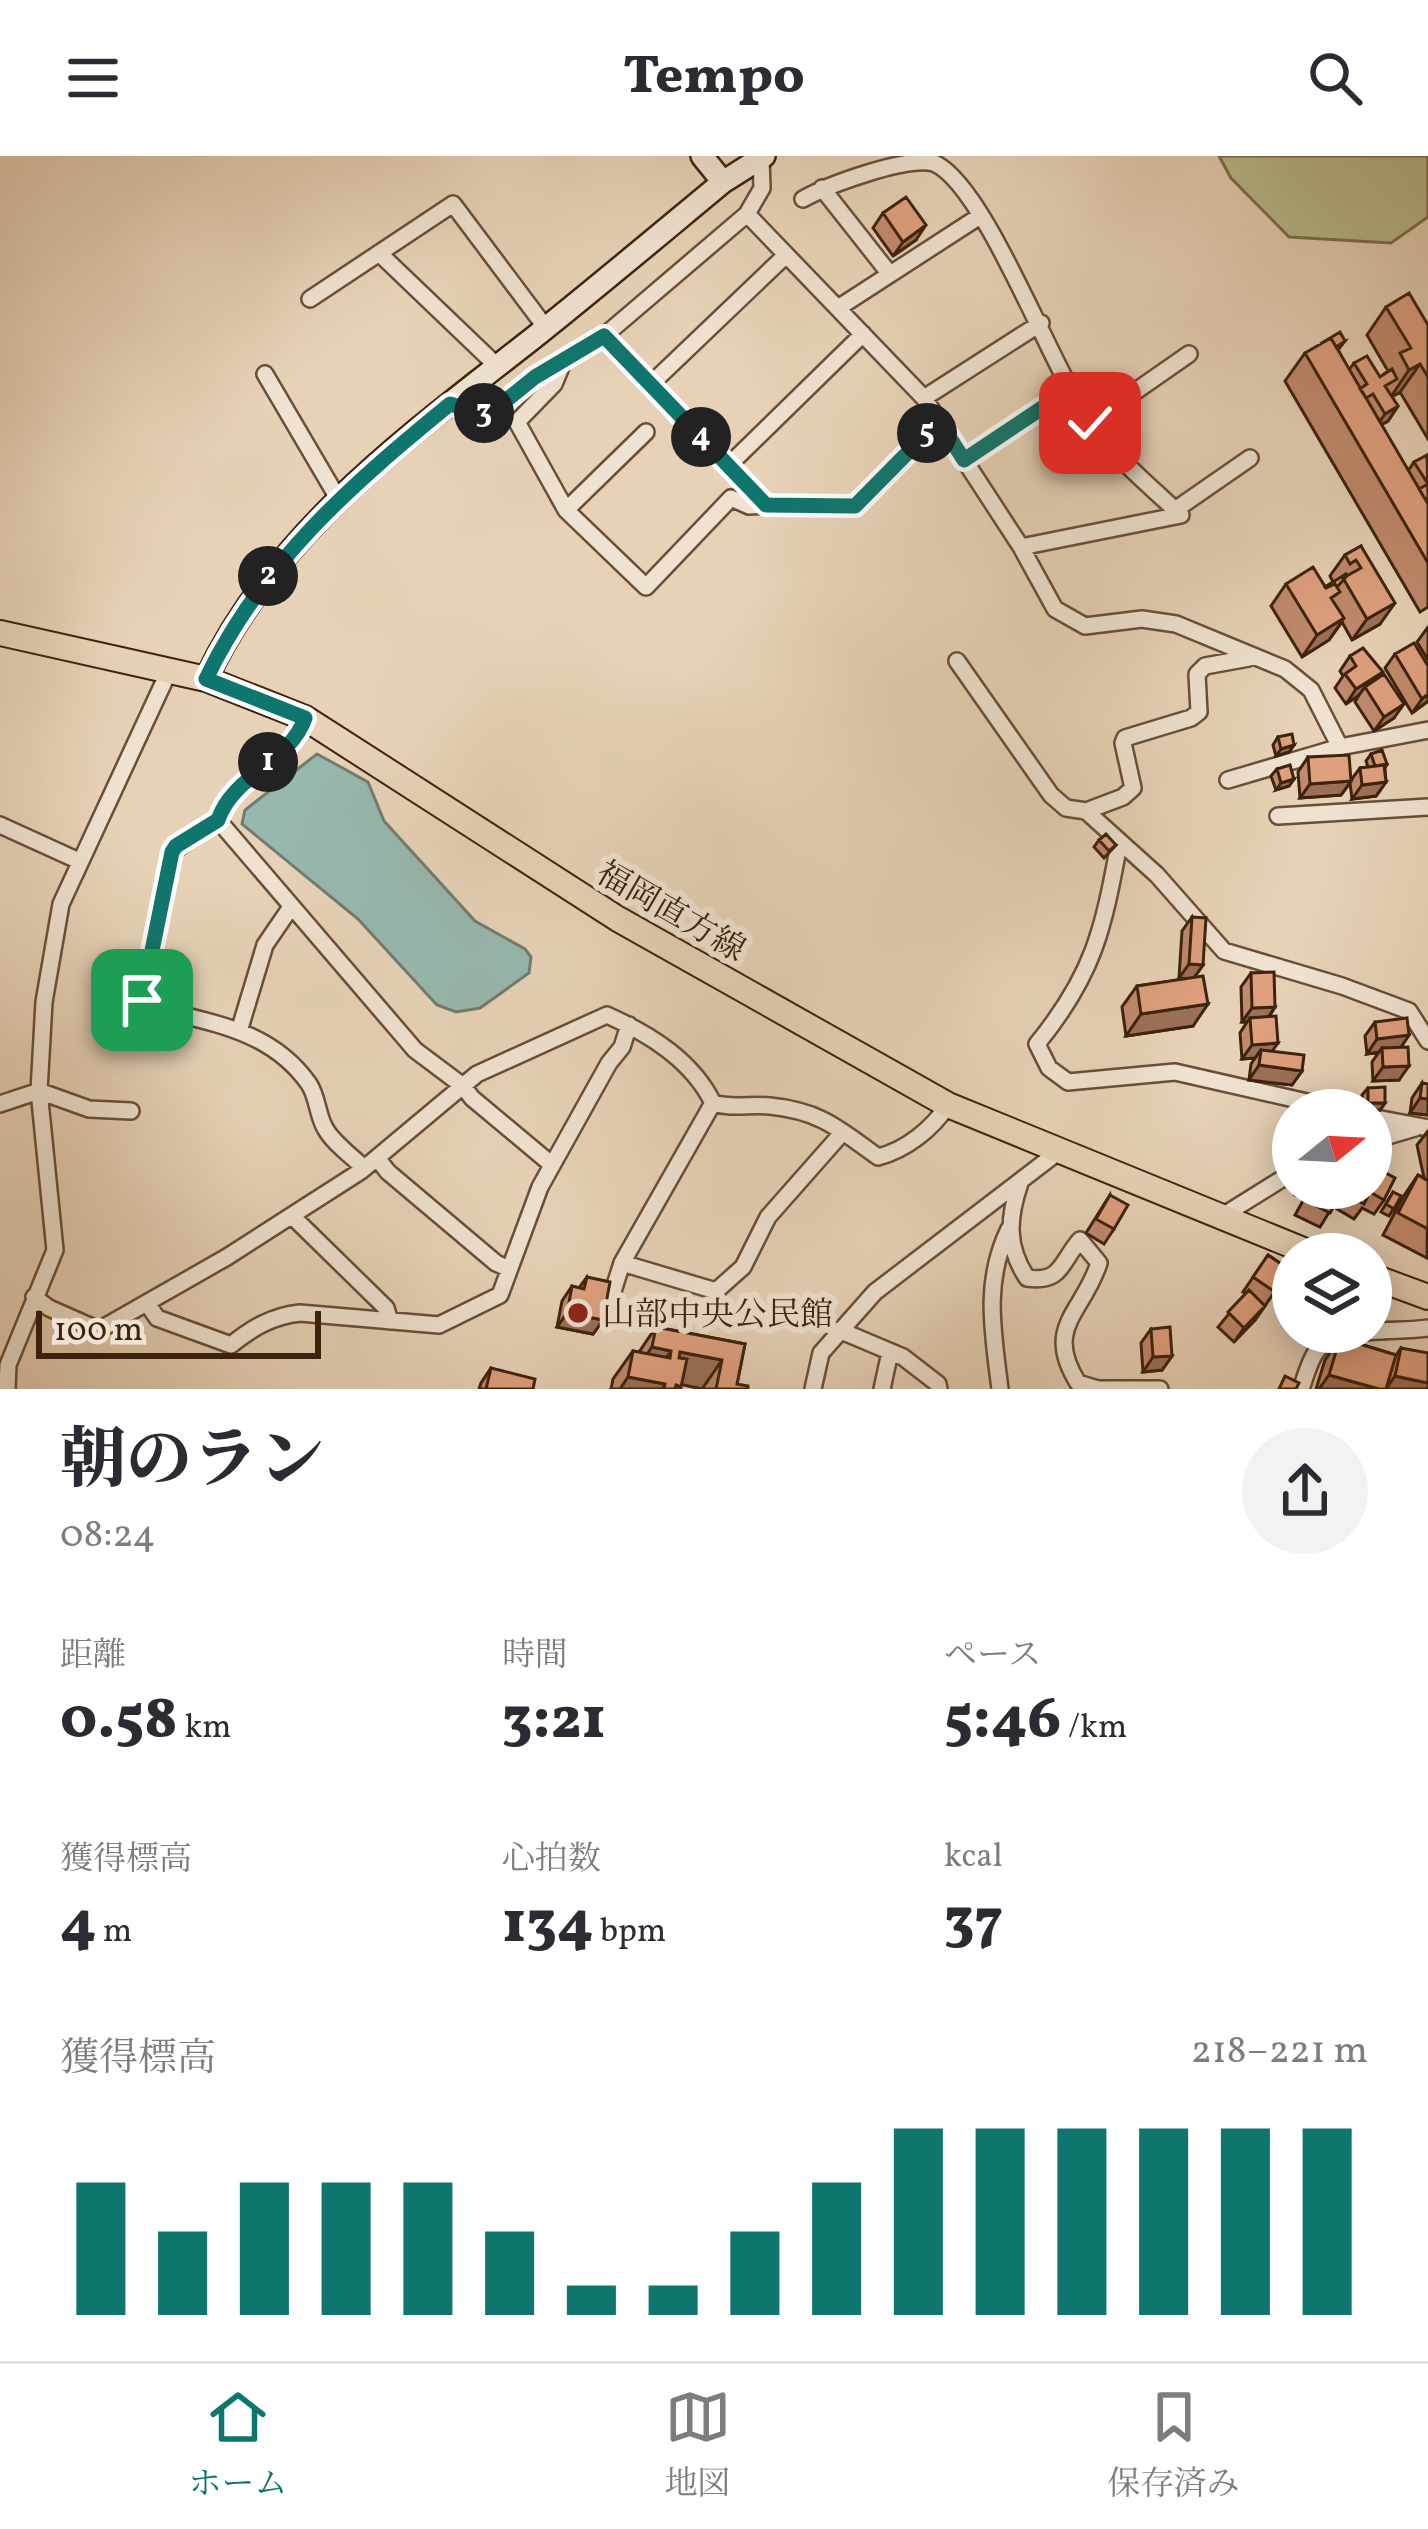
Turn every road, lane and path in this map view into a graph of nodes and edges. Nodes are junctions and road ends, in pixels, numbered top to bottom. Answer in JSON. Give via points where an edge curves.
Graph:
{"nodes":[{"id":1,"x":702,"y":156,"type":"edge"},
{"id":2,"x":762,"y":157,"type":"edge"},
{"id":3,"x":723,"y":182,"type":"junction"},
{"id":4,"x":822,"y":188,"type":"junction"},
{"id":5,"x":802,"y":199,"type":"dead end"},
{"id":6,"x":747,"y":214,"type":"junction"},
{"id":7,"x":980,"y":216,"type":"junction"},
{"id":8,"x":379,"y":253,"type":"junction"},
{"id":9,"x":786,"y":255,"type":"junction"},
{"id":10,"x":890,"y":273,"type":"junction"},
{"id":11,"x":310,"y":299,"type":"dead end"},
{"id":12,"x":838,"y":308,"type":"junction"},
{"id":13,"x":1041,"y":323,"type":"junction"},
{"id":14,"x":546,"y":328,"type":"junction"},
{"id":15,"x":863,"y":334,"type":"junction"},
{"id":16,"x":604,"y":336,"type":"junction"},
{"id":17,"x":1189,"y":354,"type":"dead end"},
{"id":18,"x":564,"y":360,"type":"junction"},
{"id":19,"x":497,"y":366,"type":"junction"},
{"id":20,"x":266,"y":374,"type":"dead end"},
{"id":21,"x":651,"y":384,"type":"junction"},
{"id":22,"x":1069,"y":390,"type":"junction"},
{"id":23,"x":924,"y":398,"type":"junction"},
{"id":24,"x":450,"y":404,"type":"junction"},
{"id":25,"x":939,"y":421,"type":"junction"},
{"id":26,"x":1090,"y":423,"type":"junction"},
{"id":27,"x":646,"y":432,"type":"dead end"},
{"id":28,"x":1250,"y":458,"type":"dead end"},
{"id":29,"x":964,"y":460,"type":"junction"},
{"id":30,"x":728,"y":466,"type":"junction"},
{"id":31,"x":339,"y":500,"type":"junction"},
{"id":32,"x":766,"y":505,"type":"junction"},
{"id":33,"x":566,"y":510,"type":"junction"},
{"id":34,"x":1175,"y":510,"type":"junction"},
{"id":35,"x":1021,"y":547,"type":"junction"},
{"id":36,"x":0,"y":633,"type":"edge"},
{"id":37,"x":1252,"y":658,"type":"junction"},
{"id":38,"x":957,"y":661,"type":"dead end"},
{"id":39,"x":169,"y":670,"type":"junction"},
{"id":40,"x":206,"y":679,"type":"junction"},
{"id":41,"x":305,"y":718,"type":"junction"},
{"id":42,"x":1428,"y":730,"type":"edge"},
{"id":43,"x":1340,"y":747,"type":"junction"},
{"id":44,"x":1228,"y":780,"type":"dead end"},
{"id":45,"x":1428,"y":806,"type":"edge"},
{"id":46,"x":1087,"y":811,"type":"junction"},
{"id":47,"x":1278,"y":816,"type":"dead end"},
{"id":48,"x":218,"y":820,"type":"junction"},
{"id":49,"x":0,"y":825,"type":"edge"},
{"id":50,"x":1119,"y":844,"type":"junction"},
{"id":51,"x":80,"y":861,"type":"junction"},
{"id":52,"x":291,"y":907,"type":"junction"},
{"id":53,"x":629,"y":1025,"type":"junction"},
{"id":54,"x":239,"y":1028,"type":"junction"},
{"id":55,"x":1428,"y":1041,"type":"edge"},
{"id":56,"x":463,"y":1086,"type":"junction"},
{"id":57,"x":39,"y":1091,"type":"junction"},
{"id":58,"x":1272,"y":1094,"type":"edge"},
{"id":59,"x":713,"y":1103,"type":"junction"},
{"id":60,"x":0,"y":1104,"type":"edge"},
{"id":61,"x":949,"y":1105,"type":"junction"},
{"id":62,"x":131,"y":1111,"type":"dead end"},
{"id":63,"x":1392,"y":1121,"type":"edge"},
{"id":64,"x":1423,"y":1128,"type":"edge"},
{"id":65,"x":843,"y":1132,"type":"junction"},
{"id":66,"x":1392,"y":1136,"type":"edge"},
{"id":67,"x":1058,"y":1151,"type":"junction"},
{"id":68,"x":371,"y":1163,"type":"junction"},
{"id":69,"x":551,"y":1164,"type":"junction"},
{"id":70,"x":1020,"y":1183,"type":"junction"},
{"id":71,"x":1272,"y":1185,"type":"edge"},
{"id":72,"x":1224,"y":1215,"type":"junction"},
{"id":73,"x":292,"y":1216,"type":"junction"},
{"id":74,"x":1009,"y":1229,"type":"junction"},
{"id":75,"x":1272,"y":1236,"type":"edge"},
{"id":76,"x":622,"y":1263,"type":"junction"},
{"id":77,"x":507,"y":1268,"type":"junction"},
{"id":78,"x":1392,"y":1281,"type":"edge"},
{"id":79,"x":1425,"y":1290,"type":"edge"},
{"id":80,"x":34,"y":1297,"type":"junction"},
{"id":81,"x":147,"y":1303,"type":"junction"},
{"id":82,"x":609,"y":1304,"type":"edge"},
{"id":83,"x":389,"y":1321,"type":"junction"},
{"id":84,"x":1428,"y":1328,"type":"edge"},
{"id":85,"x":839,"y":1330,"type":"junction"},
{"id":86,"x":890,"y":1352,"type":"junction"},
{"id":87,"x":7,"y":1389,"type":"edge"},
{"id":88,"x":813,"y":1389,"type":"edge"},
{"id":89,"x":882,"y":1389,"type":"edge"},
{"id":90,"x":939,"y":1389,"type":"edge"},
{"id":91,"x":1000,"y":1389,"type":"edge"},
{"id":92,"x":1160,"y":1389,"type":"edge"},
{"id":93,"x":1301,"y":1389,"type":"edge"}],
"edges":[{"from":1,"to":3,"type":"street"},
{"from":2,"to":3,"type":"street"},
{"from":2,"to":6,"type":"street","via":[[762,188]]},
{"from":3,"to":14,"type":"street"},
{"from":4,"to":5,"type":"street"},
{"from":4,"to":7,"type":"street","via":[[923,159],[940,165]]},
{"from":4,"to":10,"type":"street"},
{"from":6,"to":9,"type":"street"},
{"from":6,"to":16,"type":"street"},
{"from":7,"to":10,"type":"street"},
{"from":7,"to":13,"type":"street"},
{"from":8,"to":11,"type":"street"},
{"from":8,"to":14,"type":"street","via":[[453,204]]},
{"from":8,"to":19,"type":"street"},
{"from":9,"to":12,"type":"street"},
{"from":9,"to":21,"type":"street"},
{"from":10,"to":12,"type":"street"},
{"from":12,"to":15,"type":"street"},
{"from":13,"to":22,"type":"street"},
{"from":13,"to":23,"type":"street"},
{"from":14,"to":19,"type":"street"},
{"from":15,"to":23,"type":"street"},
{"from":15,"to":30,"type":"street"},
{"from":16,"to":18,"type":"street"},
{"from":16,"to":21,"type":"street"},
{"from":17,"to":26,"type":"street"},
{"from":18,"to":24,"type":"street","via":[[488,415]]},
{"from":18,"to":33,"type":"street","via":[[554,384],[517,422]]},
{"from":19,"to":24,"type":"street"},
{"from":20,"to":31,"type":"street"},
{"from":21,"to":30,"type":"street"},
{"from":22,"to":26,"type":"street"},
{"from":22,"to":29,"type":"street"},
{"from":23,"to":25,"type":"street"},
{"from":24,"to":31,"type":"street"},
{"from":25,"to":29,"type":"street"},
{"from":25,"to":32,"type":"street","via":[[855,506]]},
{"from":26,"to":34,"type":"street"},
{"from":27,"to":33,"type":"street"},
{"from":28,"to":34,"type":"street"},
{"from":29,"to":35,"type":"street"},
{"from":30,"to":32,"type":"street"},
{"from":31,"to":40,"type":"street","via":[[246,604]]},
{"from":32,"to":33,"type":"street","via":[[731,499],[646,587]]},
{"from":34,"to":35,"type":"street","via":[[1180,515]]},
{"from":35,"to":37,"type":"street","via":[[1055,609],[1084,626],[1176,624]]},
{"from":36,"to":39,"type":"main road","name":"福岡直方線"},
{"from":37,"to":43,"type":"street","via":[[1285,669],[1311,690]]},
{"from":37,"to":46,"type":"street","via":[[1205,666],[1197,674],[1199,712],[1125,738],[1133,788]]},
{"from":38,"to":46,"type":"street","via":[[1051,795]]},
{"from":39,"to":40,"type":"main road","name":"福岡直方線"},
{"from":39,"to":51,"type":"street"},
{"from":40,"to":41,"type":"main road","name":"福岡直方線"},
{"from":41,"to":48,"type":"street","via":[[299,736],[224,802]]},
{"from":41,"to":61,"type":"main road","name":"福岡直方線","via":[[618,919]]},
{"from":42,"to":43,"type":"street"},
{"from":43,"to":44,"type":"street"},
{"from":45,"to":47,"type":"street"},
{"from":46,"to":50,"type":"street"},
{"from":48,"to":52,"type":"street"},
{"from":48,"to":54,"type":"street","via":[[172,852],[142,1000]]},
{"from":49,"to":51,"type":"street"},
{"from":50,"to":55,"type":"street","via":[[1157,874],[1224,951],[1408,1011]]},
{"from":50,"to":58,"type":"street","via":[[1103,932],[1070,1004],[1037,1044],[1049,1068],[1068,1082],[1174,1072]]},
{"from":51,"to":57,"type":"street","via":[[61,904]]},
{"from":52,"to":54,"type":"street","via":[[265,946]]},
{"from":52,"to":56,"type":"street","via":[[415,1050]]},
{"from":53,"to":56,"type":"street","via":[[594,1018]]},
{"from":53,"to":59,"type":"street","via":[[662,1044]]},
{"from":53,"to":69,"type":"street"},
{"from":54,"to":68,"type":"street","via":[[301,1074],[325,1128]]},
{"from":56,"to":68,"type":"street"},
{"from":56,"to":69,"type":"street"},
{"from":57,"to":60,"type":"street"},
{"from":57,"to":62,"type":"street"},
{"from":57,"to":80,"type":"street","via":[[55,1250]]},
{"from":59,"to":65,"type":"street","via":[[806,1110]]},
{"from":59,"to":76,"type":"street"},
{"from":61,"to":65,"type":"street","via":[[892,1154],[878,1157]]},
{"from":61,"to":67,"type":"main road","name":"福岡直方線"},
{"from":63,"to":64,"type":"street"},
{"from":64,"to":66,"type":"street"},
{"from":65,"to":76,"type":"street","via":[[716,1292]]},
{"from":67,"to":70,"type":"street"},
{"from":67,"to":72,"type":"main road","name":"福岡直方線"},
{"from":68,"to":73,"type":"street"},
{"from":68,"to":77,"type":"street"},
{"from":69,"to":77,"type":"street"},
{"from":70,"to":74,"type":"street"},
{"from":70,"to":85,"type":"street","via":[[874,1292]]},
{"from":71,"to":72,"type":"street"},
{"from":72,"to":75,"type":"main road","name":"福岡直方線"},
{"from":73,"to":81,"type":"street"},
{"from":73,"to":83,"type":"street","via":[[386,1308]]},
{"from":74,"to":91,"type":"street","via":[[995,1258],[990,1309]]},
{"from":74,"to":92,"type":"street","via":[[1028,1278],[1055,1276],[1080,1240],[1099,1263],[1061,1331],[1078,1383]]},
{"from":76,"to":82,"type":"street"},
{"from":77,"to":83,"type":"street","via":[[500,1295],[440,1325]]},
{"from":78,"to":79,"type":"main road"},
{"from":80,"to":81,"type":"street","via":[[99,1330]]},
{"from":80,"to":87,"type":"street"},
{"from":81,"to":83,"type":"street","via":[[157,1318],[231,1346],[282,1315]]},
{"from":84,"to":93,"type":"street","via":[[1344,1333],[1317,1349]]},
{"from":85,"to":86,"type":"street"},
{"from":85,"to":88,"type":"street","via":[[821,1353]]},
{"from":86,"to":89,"type":"street"},
{"from":86,"to":90,"type":"street"}]}
